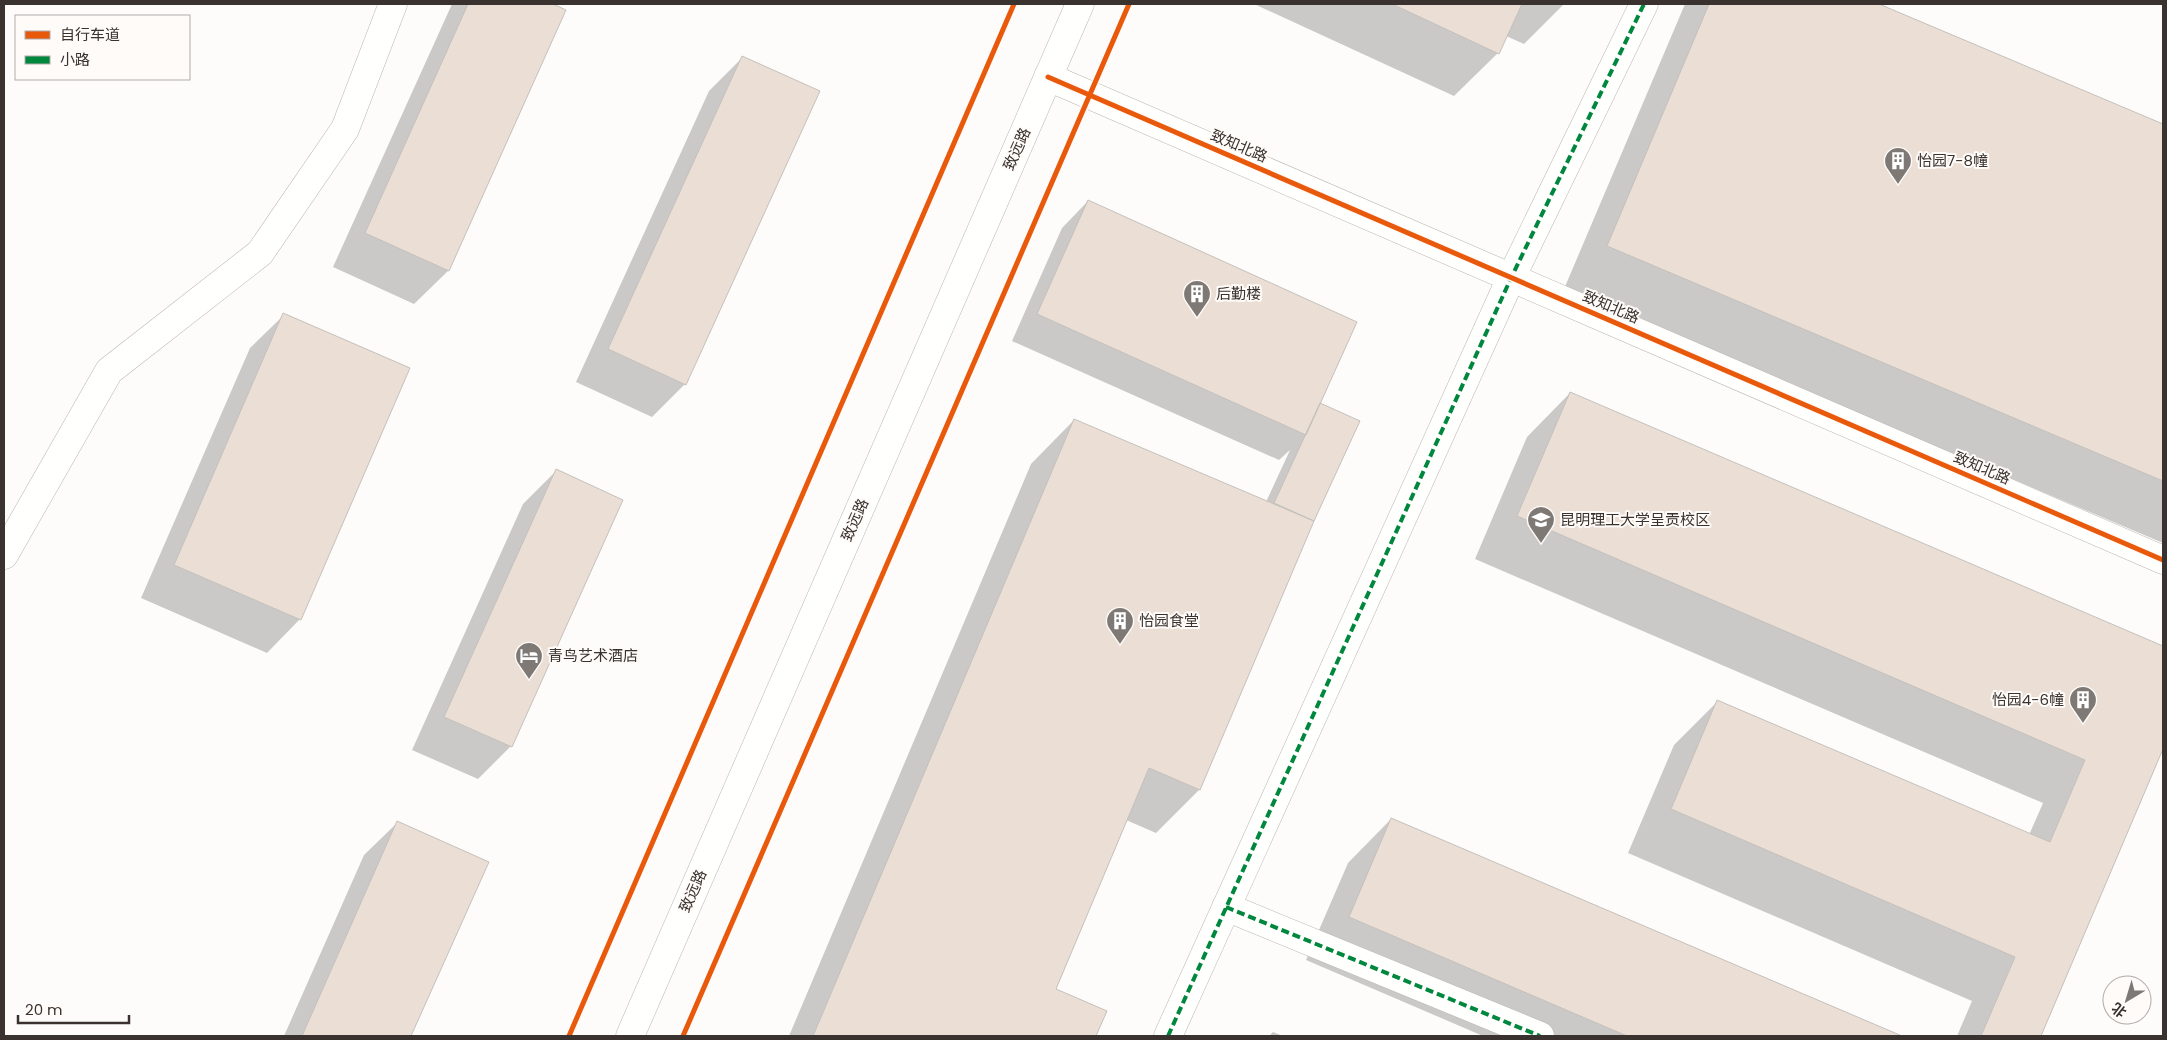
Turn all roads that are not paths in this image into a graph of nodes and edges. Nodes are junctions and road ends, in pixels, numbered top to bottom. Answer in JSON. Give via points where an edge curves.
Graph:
{"nodes":[{"id":1,"x":393,"y":4,"type":"edge"},
{"id":2,"x":1080,"y":4,"type":"edge"},
{"id":3,"x":1644,"y":4,"type":"edge"},
{"id":4,"x":1048,"y":77,"type":"junction"},
{"id":5,"x":1511,"y":278,"type":"junction"},
{"id":6,"x":4,"y":555,"type":"edge"},
{"id":7,"x":2163,"y":560,"type":"edge"},
{"id":8,"x":1226,"y":907,"type":"junction"},
{"id":9,"x":630,"y":1036,"type":"edge"},
{"id":10,"x":1168,"y":1036,"type":"edge"},
{"id":11,"x":1540,"y":1036,"type":"edge"}],
"edges":[{"from":1,"to":6,"type":"street","via":[[345,129],[260,253],[110,371]]},
{"from":2,"to":4,"type":"street","name":"致远路"},
{"from":3,"to":5,"type":"street"},
{"from":4,"to":5,"type":"street","name":"致知北路"},
{"from":4,"to":9,"type":"street","name":"致远路"},
{"from":5,"to":7,"type":"street","name":"致知北路"},
{"from":5,"to":8,"type":"street"},
{"from":8,"to":10,"type":"street"},
{"from":8,"to":11,"type":"street"}]}
